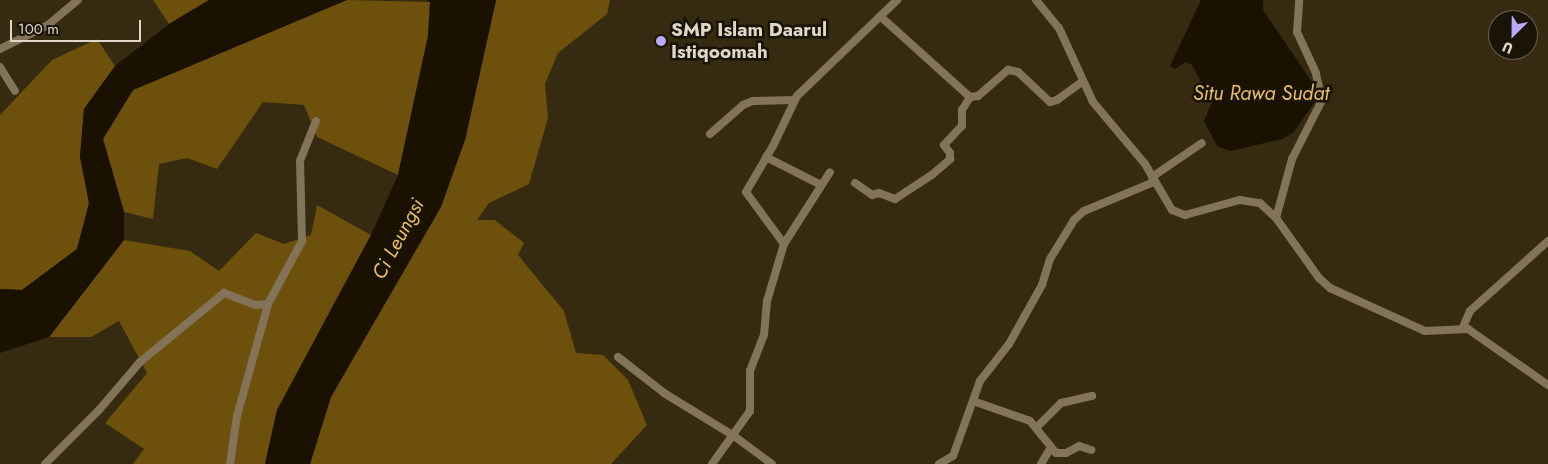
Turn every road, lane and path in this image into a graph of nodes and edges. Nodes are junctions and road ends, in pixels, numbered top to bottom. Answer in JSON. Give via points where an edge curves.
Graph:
{"nodes":[{"id":1,"x":78,"y":0,"type":"edge"},
{"id":2,"x":896,"y":0,"type":"edge"},
{"id":3,"x":1036,"y":0,"type":"edge"},
{"id":4,"x":1299,"y":0,"type":"edge"},
{"id":5,"x":880,"y":16,"type":"junction"},
{"id":6,"x":0,"y":49,"type":"edge"},
{"id":7,"x":0,"y":67,"type":"edge"},
{"id":8,"x":1082,"y":82,"type":"junction"},
{"id":9,"x":15,"y":90,"type":"dead end"},
{"id":10,"x":970,"y":97,"type":"junction"},
{"id":11,"x":794,"y":100,"type":"junction"},
{"id":12,"x":316,"y":121,"type":"dead end"},
{"id":13,"x":710,"y":134,"type":"dead end"},
{"id":14,"x":1202,"y":143,"type":"dead end"},
{"id":15,"x":766,"y":157,"type":"junction"},
{"id":16,"x":830,"y":172,"type":"dead end"},
{"id":17,"x":1153,"y":180,"type":"junction"},
{"id":18,"x":855,"y":183,"type":"dead end"},
{"id":19,"x":821,"y":185,"type":"junction"},
{"id":20,"x":1276,"y":218,"type":"junction"},
{"id":21,"x":1548,"y":241,"type":"edge"},
{"id":22,"x":784,"y":244,"type":"junction"},
{"id":23,"x":268,"y":304,"type":"junction"},
{"id":24,"x":1464,"y":327,"type":"junction"},
{"id":25,"x":618,"y":357,"type":"dead end"},
{"id":26,"x":1548,"y":385,"type":"edge"},
{"id":27,"x":1092,"y":396,"type":"dead end"},
{"id":28,"x":973,"y":401,"type":"junction"},
{"id":29,"x":1037,"y":427,"type":"junction"},
{"id":30,"x":734,"y":436,"type":"junction"},
{"id":31,"x":1050,"y":449,"type":"junction"},
{"id":32,"x":1091,"y":450,"type":"dead end"},
{"id":33,"x":45,"y":464,"type":"edge"},
{"id":34,"x":230,"y":464,"type":"edge"},
{"id":35,"x":712,"y":464,"type":"edge"},
{"id":36,"x":772,"y":464,"type":"edge"},
{"id":37,"x":939,"y":464,"type":"edge"},
{"id":38,"x":1040,"y":464,"type":"edge"}],
"edges":[{"from":1,"to":6,"type":"street","via":[[48,24]]},
{"from":2,"to":5,"type":"street"},
{"from":3,"to":8,"type":"street","via":[[1059,28]]},
{"from":4,"to":20,"type":"street","via":[[1297,32],[1316,73],[1322,100],[1292,159]]},
{"from":5,"to":10,"type":"street"},
{"from":5,"to":11,"type":"street"},
{"from":7,"to":9,"type":"street"},
{"from":8,"to":10,"type":"street","via":[[1050,102],[1018,72],[1008,70],[978,96]]},
{"from":8,"to":17,"type":"street","via":[[1093,102],[1138,156]]},
{"from":10,"to":18,"type":"street","via":[[962,110],[962,126],[944,145],[950,159],[932,174],[895,199],[879,192],[872,195]]},
{"from":11,"to":13,"type":"street","via":[[753,101],[743,105]]},
{"from":11,"to":15,"type":"street"},
{"from":12,"to":23,"type":"street","via":[[300,162],[302,241]]},
{"from":14,"to":17,"type":"street"},
{"from":15,"to":19,"type":"street"},
{"from":15,"to":22,"type":"street","via":[[746,192]]},
{"from":16,"to":19,"type":"street"},
{"from":17,"to":20,"type":"street","via":[[1167,205],[1179,214],[1194,214],[1248,200],[1266,206]]},
{"from":17,"to":28,"type":"street","via":[[1078,214],[1050,259],[1042,285],[1008,344],[980,381]]},
{"from":19,"to":22,"type":"street"},
{"from":20,"to":24,"type":"street","via":[[1319,278],[1330,288],[1425,331]]},
{"from":21,"to":24,"type":"street","via":[[1470,311]]},
{"from":22,"to":30,"type":"street","via":[[767,301],[764,335],[750,371],[750,411]]},
{"from":23,"to":33,"type":"street","via":[[255,305],[224,292],[140,362],[99,410]]},
{"from":23,"to":34,"type":"street","via":[[237,416]]},
{"from":24,"to":26,"type":"street"},
{"from":25,"to":30,"type":"street","via":[[664,393]]},
{"from":27,"to":29,"type":"street","via":[[1061,402]]},
{"from":28,"to":29,"type":"street","via":[[1020,415]]},
{"from":28,"to":37,"type":"street","via":[[953,456]]},
{"from":29,"to":31,"type":"street"},
{"from":30,"to":35,"type":"street"},
{"from":30,"to":36,"type":"street"},
{"from":31,"to":32,"type":"street","via":[[1061,454],[1079,446]]},
{"from":31,"to":38,"type":"street"}]}
